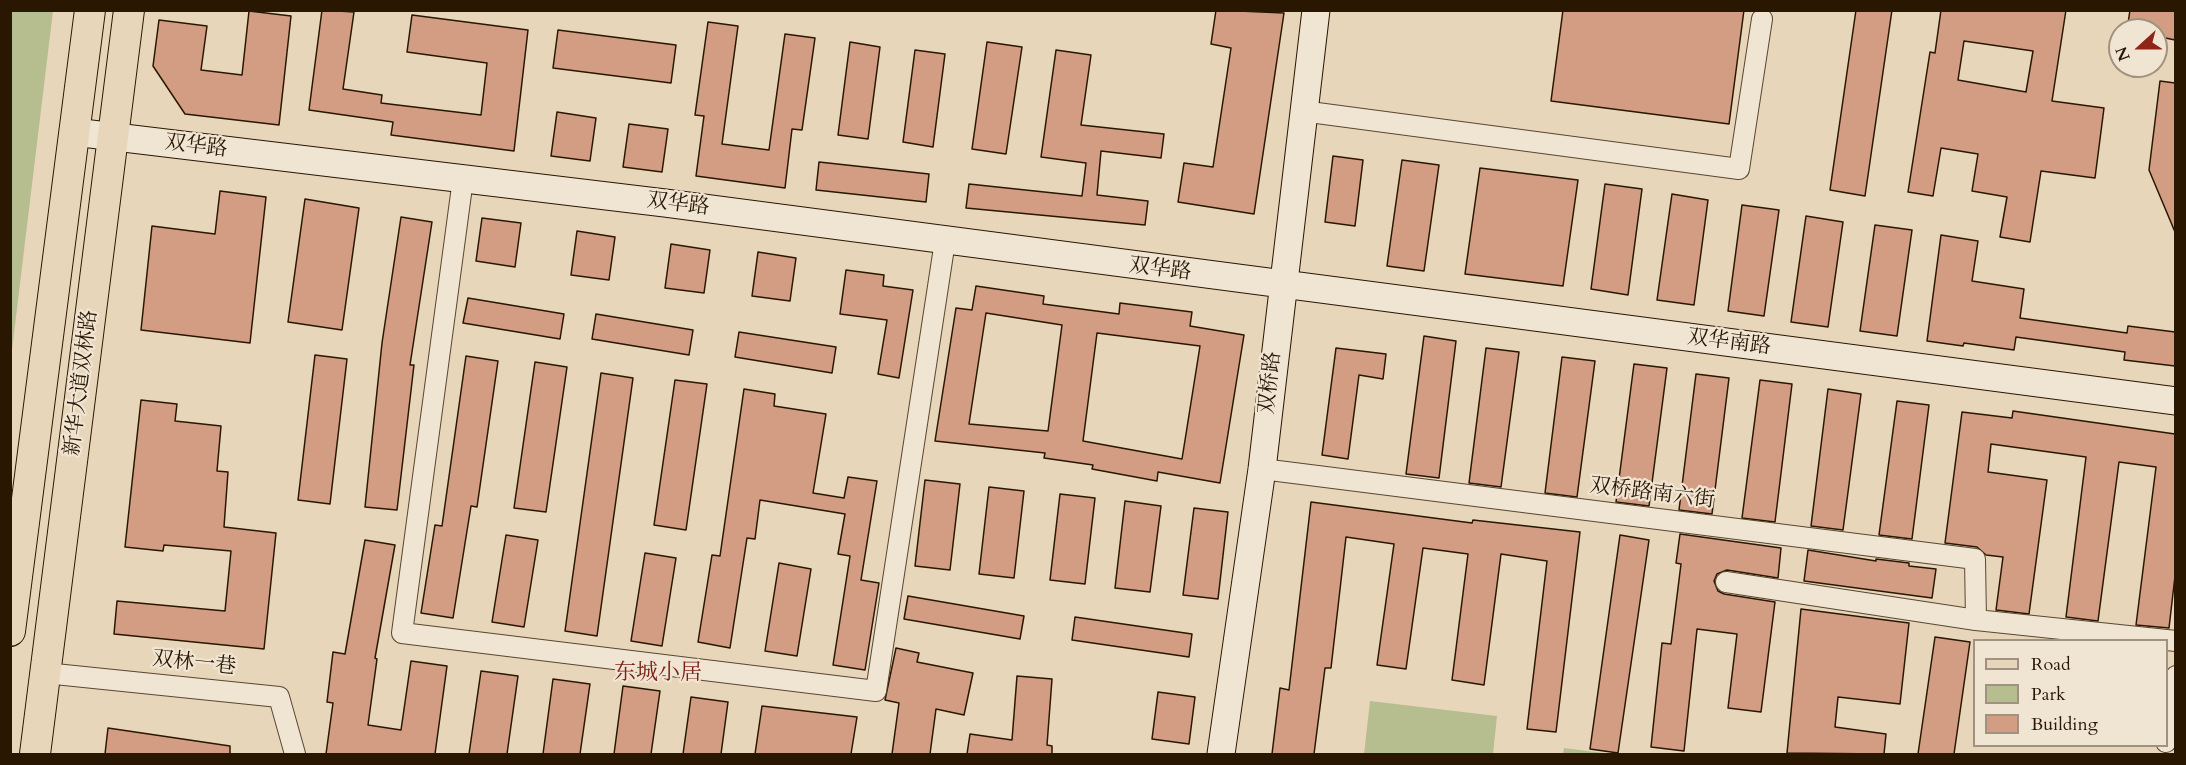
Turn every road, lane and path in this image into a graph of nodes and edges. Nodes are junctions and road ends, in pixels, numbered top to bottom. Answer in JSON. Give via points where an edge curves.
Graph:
{"nodes":[{"id":1,"x":90,"y":10,"type":"edge"},
{"id":2,"x":129,"y":10,"type":"edge"},
{"id":3,"x":1316,"y":10,"type":"edge"},
{"id":4,"x":1330,"y":10,"type":"edge"},
{"id":5,"x":1762,"y":19,"type":"dead end"},
{"id":6,"x":1317,"y":113,"type":"junction"},
{"id":7,"x":74,"y":132,"type":"junction"},
{"id":8,"x":113,"y":138,"type":"junction"},
{"id":9,"x":463,"y":179,"type":"junction"},
{"id":10,"x":945,"y":241,"type":"junction"},
{"id":11,"x":1289,"y":286,"type":"junction"},
{"id":12,"x":2175,"y":401,"type":"edge"},
{"id":13,"x":1271,"y":470,"type":"junction"},
{"id":14,"x":1726,"y":582,"type":"dead end"},
{"id":15,"x":1976,"y":620,"type":"junction"},
{"id":16,"x":10,"y":631,"type":"edge"},
{"id":17,"x":2156,"y":639,"type":"edge"},
{"id":18,"x":45,"y":673,"type":"junction"},
{"id":19,"x":2175,"y":676,"type":"edge"},
{"id":20,"x":2168,"y":729,"type":"edge"},
{"id":21,"x":35,"y":754,"type":"edge"},
{"id":22,"x":295,"y":754,"type":"edge"},
{"id":23,"x":1221,"y":754,"type":"edge"},
{"id":24,"x":1239,"y":754,"type":"edge"}],
"edges":[{"from":1,"to":7,"type":"main road","name":"新华大道双林路"},
{"from":2,"to":8,"type":"main road","name":"新华大道双林路"},
{"from":3,"to":11,"type":"street","name":"双桥路"},
{"from":4,"to":6,"type":"street","name":"双桥路"},
{"from":5,"to":6,"type":"street","via":[[1739,169]]},
{"from":6,"to":11,"type":"street","name":"双桥路"},
{"from":7,"to":8,"type":"street","name":"双华路"},
{"from":7,"to":16,"type":"main road","name":"新华大道双林路"},
{"from":8,"to":9,"type":"street","name":"双华路"},
{"from":8,"to":18,"type":"main road","name":"新华大道双林路"},
{"from":9,"to":10,"type":"street","name":"双华路"},
{"from":9,"to":10,"type":"street","via":[[402,633],[876,691]]},
{"from":10,"to":11,"type":"street","name":"双华路"},
{"from":11,"to":12,"type":"street","name":"双华南路"},
{"from":11,"to":13,"type":"street","name":"双桥路"},
{"from":13,"to":15,"type":"street","name":"双桥路南六街","via":[[1975,560]]},
{"from":13,"to":23,"type":"street","name":"双桥路"},
{"from":13,"to":24,"type":"street","name":"双桥路"},
{"from":14,"to":15,"type":"street"},
{"from":15,"to":17,"type":"street"},
{"from":18,"to":21,"type":"main road","name":"新华大道双林路"},
{"from":18,"to":22,"type":"street","name":"双林一巷","via":[[279,697]]},
{"from":19,"to":20,"type":"street"}]}
